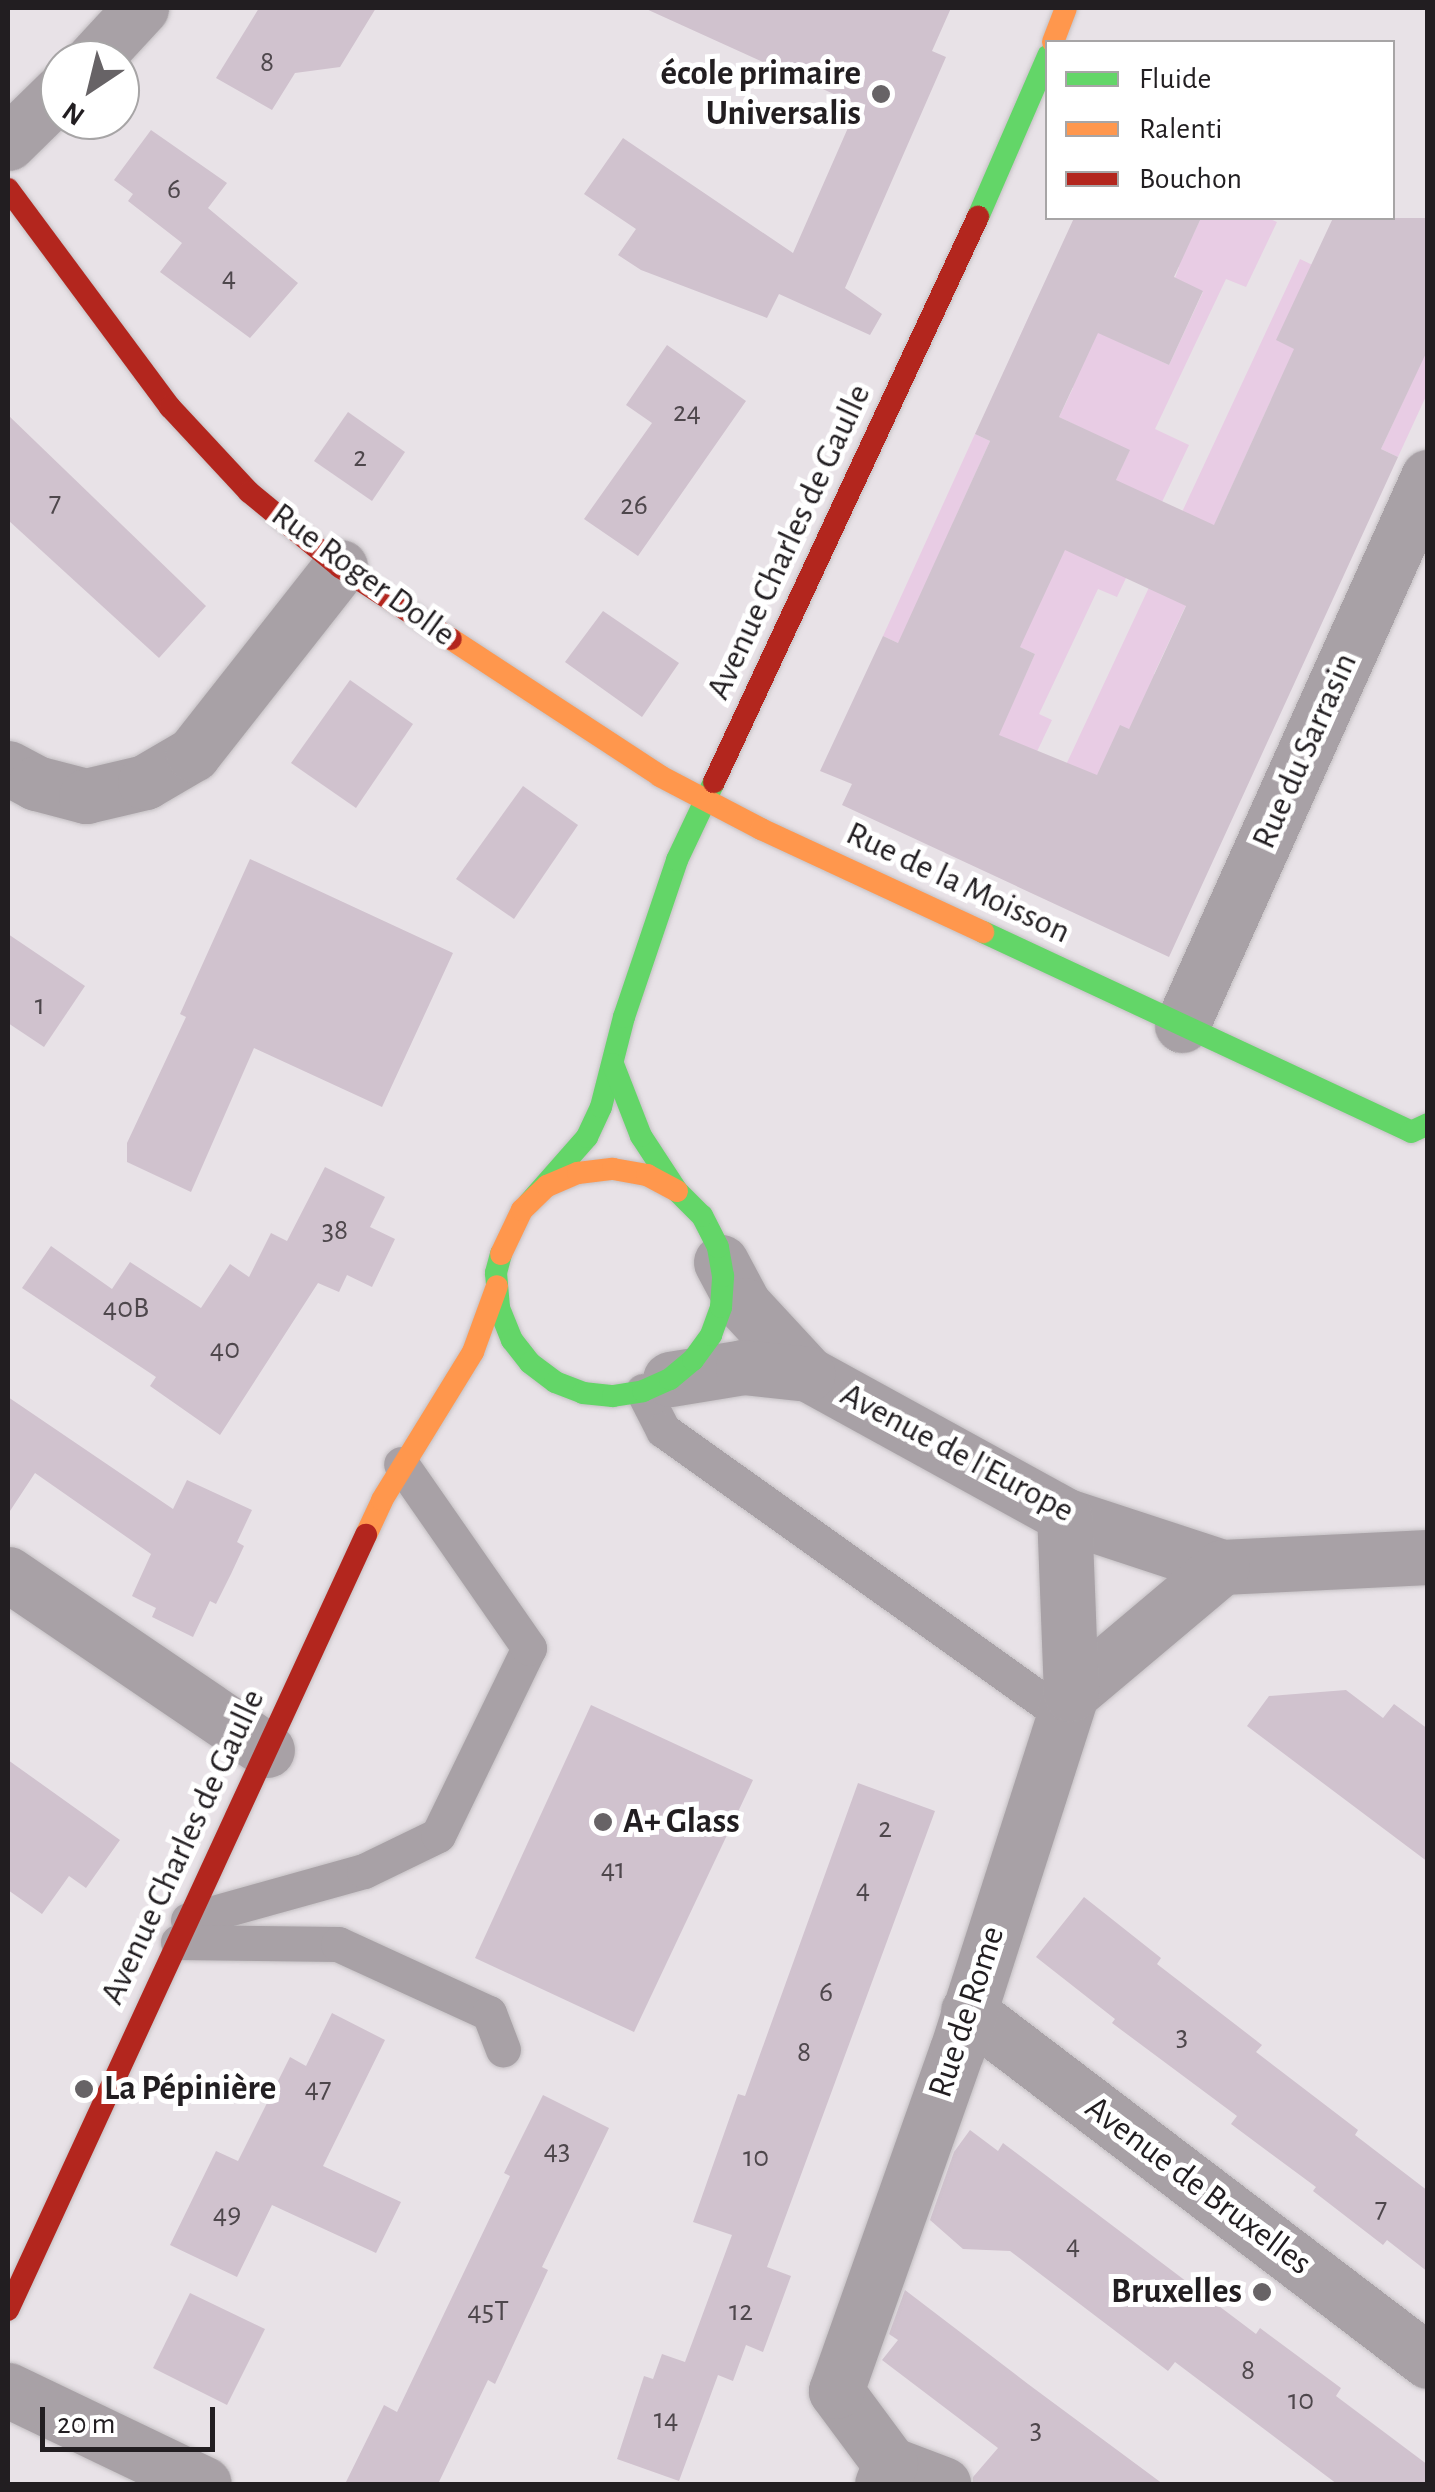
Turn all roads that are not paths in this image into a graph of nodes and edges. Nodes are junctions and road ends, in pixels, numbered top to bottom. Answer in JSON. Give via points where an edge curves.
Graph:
{"nodes":[{"id":1,"x":141,"y":8,"type":"edge"},
{"id":2,"x":1066,"y":8,"type":"edge"},
{"id":3,"x":111,"y":40,"type":"edge"},
{"id":4,"x":1054,"y":40,"type":"edge"},
{"id":5,"x":1045,"y":63,"type":"edge"},
{"id":6,"x":40,"y":111,"type":"edge"},
{"id":7,"x":8,"y":142,"type":"edge"},
{"id":8,"x":8,"y":189,"type":"edge"},
{"id":9,"x":1428,"y":476,"type":"edge"},
{"id":10,"x":340,"y":567,"type":"junction"},
{"id":11,"x":8,"y":768,"type":"edge"},
{"id":12,"x":706,"y":800,"type":"junction"},
{"id":13,"x":1182,"y":1026,"type":"junction"},
{"id":14,"x":613,"y":1064,"type":"junction"},
{"id":15,"x":1428,"y":1124,"type":"edge"},
{"id":16,"x":677,"y":1191,"type":"junction"},
{"id":17,"x":529,"y":1203,"type":"junction"},
{"id":18,"x":721,"y":1262,"type":"junction"},
{"id":19,"x":497,"y":1286,"type":"junction"},
{"id":20,"x":808,"y":1374,"type":"junction"},
{"id":21,"x":656,"y":1385,"type":"junction"},
{"id":22,"x":522,"y":1388,"type":"dead end"},
{"id":23,"x":582,"y":1393,"type":"junction"},
{"id":24,"x":472,"y":1402,"type":"dead end"},
{"id":25,"x":432,"y":1418,"type":"junction"},
{"id":26,"x":401,"y":1464,"type":"junction"},
{"id":27,"x":1064,"y":1515,"type":"junction"},
{"id":28,"x":1428,"y":1557,"type":"edge"},
{"id":29,"x":1222,"y":1566,"type":"junction"},
{"id":30,"x":8,"y":1574,"type":"edge"},
{"id":31,"x":1067,"y":1705,"type":"junction"},
{"id":32,"x":267,"y":1750,"type":"junction"},
{"id":33,"x":183,"y":1931,"type":"junction"},
{"id":34,"x":968,"y":2011,"type":"junction"},
{"id":35,"x":503,"y":2049,"type":"dead end"},
{"id":36,"x":8,"y":2310,"type":"edge"},
{"id":37,"x":1428,"y":2360,"type":"edge"},
{"id":38,"x":8,"y":2390,"type":"edge"},
{"id":39,"x":886,"y":2474,"type":"edge"},
{"id":40,"x":204,"y":2484,"type":"edge"},
{"id":41,"x":943,"y":2484,"type":"edge"}],
"edges":[{"from":1,"to":3,"type":"street"},
{"from":2,"to":4,"type":"street"},
{"from":5,"to":12,"type":"street","name":"Avenue Charles de Gaulle"},
{"from":6,"to":7,"type":"street"},
{"from":8,"to":10,"type":"street","name":"Rue Roger Dolle","via":[[170,406],[249,492]]},
{"from":9,"to":13,"type":"street","name":"Rue du Sarrasin"},
{"from":10,"to":11,"type":"street","via":[[193,754],[146,782],[86,796]]},
{"from":10,"to":12,"type":"street","name":"Rue Roger Dolle"},
{"from":12,"to":13,"type":"street","name":"Rue de la Moisson"},
{"from":12,"to":14,"type":"street","name":"Avenue Charles de Gaulle","via":[[677,860]]},
{"from":13,"to":15,"type":"street","name":"Rue de la Moisson","via":[[1411,1132]]},
{"from":14,"to":16,"type":"street","via":[[641,1136]]},
{"from":14,"to":17,"type":"street","name":"Avenue Charles de Gaulle","via":[[587,1138]]},
{"from":16,"to":17,"type":"street","via":[[647,1175],[613,1169],[578,1173],[547,1186]]},
{"from":16,"to":18,"type":"street","via":[[702,1216]]},
{"from":17,"to":19,"type":"street","via":[[504,1240]]},
{"from":18,"to":20,"type":"street","name":"Avenue de l'Europe","via":[[744,1305]]},
{"from":18,"to":21,"type":"street","via":[[711,1335],[694,1360]]},
{"from":19,"to":23,"type":"street","via":[[498,1308],[530,1363]]},
{"from":19,"to":25,"type":"street","name":"Avenue Charles de Gaulle","via":[[473,1352]]},
{"from":20,"to":21,"type":"street","name":"Avenue de l'Europe","via":[[743,1367]]},
{"from":20,"to":27,"type":"street","name":"Avenue de l'Europe"},
{"from":21,"to":23,"type":"street","via":[[613,1396]]},
{"from":21,"to":31,"type":"lane","via":[[663,1430]]},
{"from":22,"to":23,"type":"street"},
{"from":24,"to":25,"type":"street"},
{"from":25,"to":26,"type":"street","name":"Avenue Charles de Gaulle"},
{"from":26,"to":32,"type":"street","name":"Avenue Charles de Gaulle"},
{"from":26,"to":33,"type":"lane","via":[[529,1648],[438,1834],[364,1871]]},
{"from":27,"to":29,"type":"street","name":"Avenue de l'Europe"},
{"from":27,"to":31,"type":"street","name":"Rue de Rome"},
{"from":28,"to":29,"type":"street"},
{"from":29,"to":31,"type":"street"},
{"from":30,"to":32,"type":"street"},
{"from":31,"to":34,"type":"street","name":"Rue de Rome"},
{"from":32,"to":33,"type":"street","name":"Avenue Charles de Gaulle"},
{"from":33,"to":35,"type":"lane","via":[[338,1944],[490,2013]]},
{"from":33,"to":36,"type":"street","name":"Avenue Charles de Gaulle"},
{"from":34,"to":37,"type":"street","name":"Avenue de Bruxelles"},
{"from":34,"to":39,"type":"street","name":"Rue de Rome","via":[[836,2391]]},
{"from":38,"to":40,"type":"street"},
{"from":39,"to":41,"type":"street"}]}
